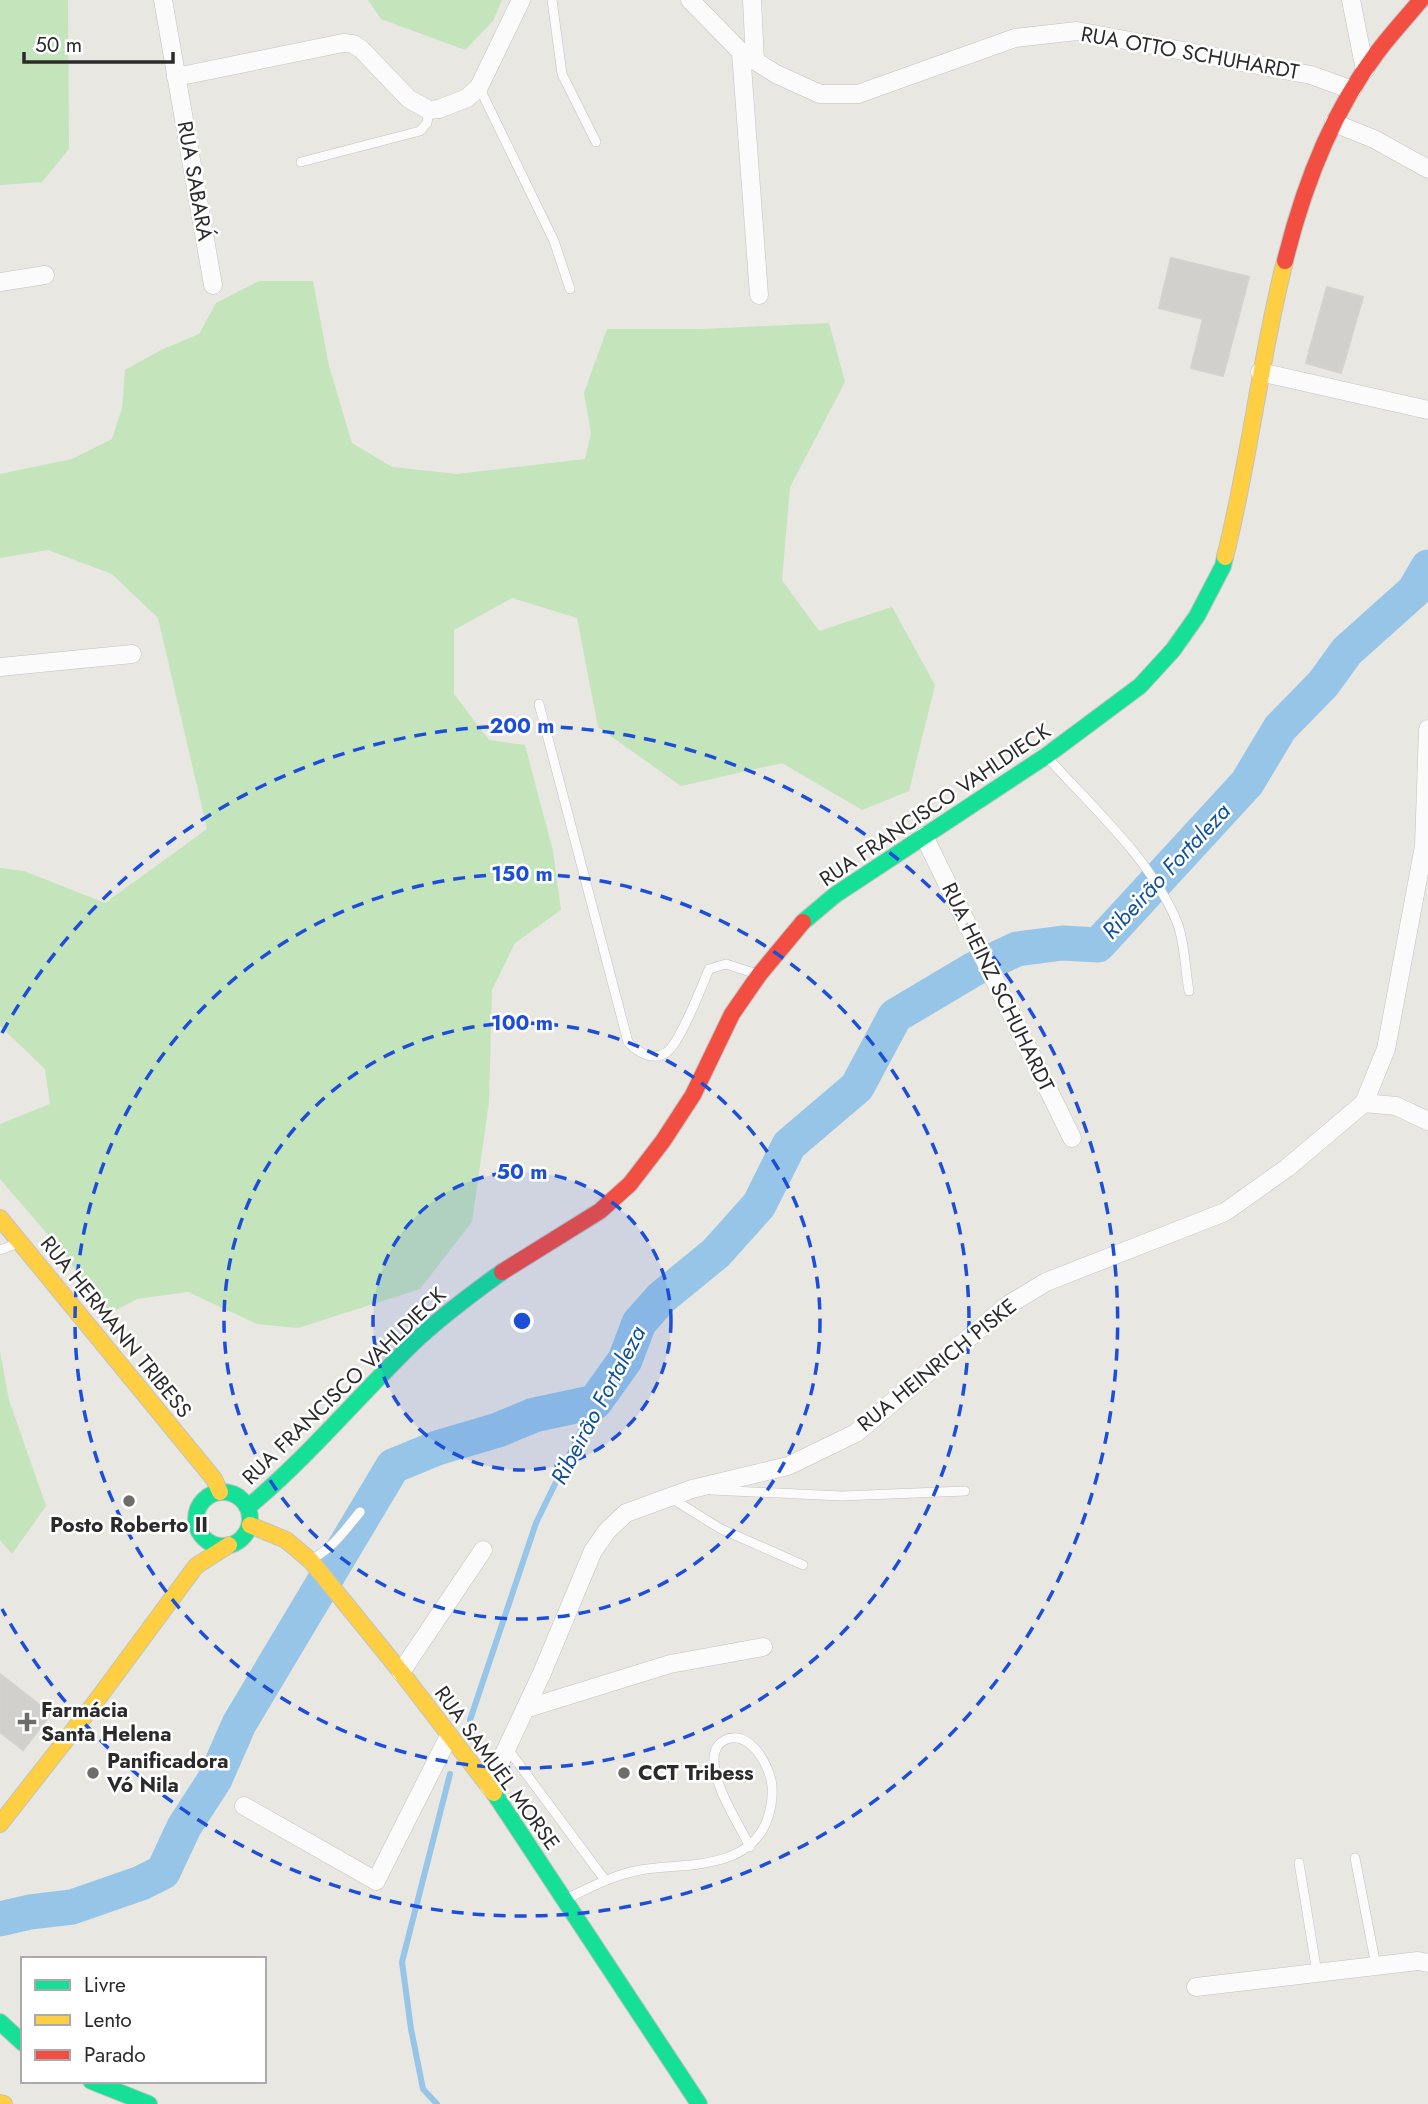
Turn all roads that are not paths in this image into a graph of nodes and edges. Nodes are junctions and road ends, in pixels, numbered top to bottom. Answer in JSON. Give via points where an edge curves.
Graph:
{"nodes":[{"id":1,"x":163,"y":0,"type":"edge"},
{"id":2,"x":521,"y":0,"type":"edge"},
{"id":3,"x":552,"y":0,"type":"edge"},
{"id":4,"x":690,"y":0,"type":"edge"},
{"id":5,"x":751,"y":0,"type":"edge"},
{"id":6,"x":1351,"y":0,"type":"edge"},
{"id":7,"x":1420,"y":0,"type":"edge"},
{"id":8,"x":748,"y":56,"type":"junction"},
{"id":9,"x":1365,"y":70,"type":"junction"},
{"id":10,"x":176,"y":77,"type":"junction"},
{"id":11,"x":479,"y":87,"type":"junction"},
{"id":12,"x":1352,"y":90,"type":"junction"},
{"id":13,"x":429,"y":110,"type":"junction"},
{"id":14,"x":1334,"y":123,"type":"junction"},
{"id":15,"x":596,"y":142,"type":"dead end"},
{"id":16,"x":301,"y":162,"type":"dead end"},
{"id":17,"x":1428,"y":169,"type":"edge"},
{"id":18,"x":45,"y":275,"type":"dead end"},
{"id":19,"x":0,"y":282,"type":"edge"},
{"id":20,"x":213,"y":285,"type":"dead end"},
{"id":21,"x":570,"y":289,"type":"dead end"},
{"id":22,"x":759,"y":295,"type":"dead end"},
{"id":23,"x":1260,"y":372,"type":"junction"},
{"id":24,"x":1428,"y":411,"type":"edge"},
{"id":25,"x":132,"y":654,"type":"dead end"},
{"id":26,"x":0,"y":667,"type":"edge"},
{"id":27,"x":539,"y":704,"type":"dead end"},
{"id":28,"x":1428,"y":729,"type":"edge"},
{"id":29,"x":1046,"y":756,"type":"junction"},
{"id":30,"x":924,"y":836,"type":"junction"},
{"id":31,"x":759,"y":975,"type":"junction"},
{"id":32,"x":1189,"y":991,"type":"dead end"},
{"id":33,"x":1363,"y":1103,"type":"junction"},
{"id":34,"x":1428,"y":1121,"type":"edge"},
{"id":35,"x":1072,"y":1138,"type":"dead end"},
{"id":36,"x":0,"y":1218,"type":"edge"},
{"id":37,"x":20,"y":1242,"type":"junction"},
{"id":38,"x":0,"y":1250,"type":"edge"},
{"id":39,"x":199,"y":1463,"type":"junction"},
{"id":40,"x":692,"y":1489,"type":"junction"},
{"id":41,"x":220,"y":1492,"type":"junction"},
{"id":42,"x":965,"y":1492,"type":"dead end"},
{"id":43,"x":670,"y":1497,"type":"junction"},
{"id":44,"x":201,"y":1503,"type":"junction"},
{"id":45,"x":248,"y":1507,"type":"junction"},
{"id":46,"x":360,"y":1512,"type":"dead end"},
{"id":47,"x":250,"y":1525,"type":"junction"},
{"id":48,"x":199,"y":1531,"type":"junction"},
{"id":49,"x":229,"y":1545,"type":"junction"},
{"id":50,"x":483,"y":1550,"type":"dead end"},
{"id":51,"x":310,"y":1560,"type":"junction"},
{"id":52,"x":803,"y":1565,"type":"dead end"},
{"id":53,"x":196,"y":1566,"type":"junction"},
{"id":54,"x":763,"y":1647,"type":"dead end"},
{"id":55,"x":401,"y":1672,"type":"junction"},
{"id":56,"x":525,"y":1709,"type":"junction"},
{"id":57,"x":449,"y":1736,"type":"junction"},
{"id":58,"x":507,"y":1748,"type":"junction"},
{"id":59,"x":489,"y":1786,"type":"junction"},
{"id":60,"x":244,"y":1806,"type":"dead end"},
{"id":61,"x":0,"y":1824,"type":"edge"},
{"id":62,"x":750,"y":1847,"type":"junction"},
{"id":63,"x":1355,"y":1858,"type":"dead end"},
{"id":64,"x":1299,"y":1863,"type":"dead end"},
{"id":65,"x":605,"y":1880,"type":"junction"},
{"id":66,"x":565,"y":1900,"type":"junction"},
{"id":67,"x":1428,"y":1963,"type":"edge"},
{"id":68,"x":1376,"y":1966,"type":"junction"},
{"id":69,"x":1317,"y":1973,"type":"junction"},
{"id":70,"x":1196,"y":1987,"type":"dead end"},
{"id":71,"x":0,"y":2022,"type":"edge"},
{"id":72,"x":21,"y":2041,"type":"edge"},
{"id":73,"x":0,"y":2045,"type":"edge"},
{"id":74,"x":21,"y":2053,"type":"edge"},
{"id":75,"x":96,"y":2083,"type":"edge"},
{"id":76,"x":149,"y":2104,"type":"edge"},
{"id":77,"x":699,"y":2104,"type":"edge"}],
"edges":[{"from":1,"to":10,"type":"street","name":"RUA SABARÁ"},
{"from":2,"to":11,"type":"street"},
{"from":3,"to":15,"type":"lane","via":[[562,74]]},
{"from":4,"to":8,"type":"street","name":"RUA OTTO SCHUHARDT"},
{"from":5,"to":8,"type":"street"},
{"from":6,"to":9,"type":"street"},
{"from":7,"to":9,"type":"main road","name":"RUA FRANCISCO VAHLDIECK"},
{"from":8,"to":12,"type":"street","name":"RUA OTTO SCHUHARDT","via":[[820,94],[858,94],[1015,38],[1077,31],[1311,75]]},
{"from":8,"to":22,"type":"street"},
{"from":9,"to":12,"type":"main road","name":"RUA FRANCISCO VAHLDIECK"},
{"from":10,"to":13,"type":"street","via":[[353,44],[409,99]]},
{"from":10,"to":20,"type":"street","name":"RUA SABARÁ"},
{"from":11,"to":13,"type":"street","via":[[467,98]]},
{"from":11,"to":21,"type":"lane","via":[[554,242]]},
{"from":12,"to":14,"type":"main road","name":"RUA FRANCISCO VAHLDIECK"},
{"from":13,"to":16,"type":"lane","via":[[420,131]]},
{"from":14,"to":17,"type":"street"},
{"from":14,"to":23,"type":"main road","name":"RUA FRANCISCO VAHLDIECK","via":[[1292,232]]},
{"from":18,"to":19,"type":"street"},
{"from":23,"to":24,"type":"street"},
{"from":23,"to":29,"type":"main road","name":"RUA FRANCISCO VAHLDIECK","via":[[1238,507],[1223,566],[1197,616],[1140,686]]},
{"from":25,"to":26,"type":"street"},
{"from":27,"to":31,"type":"lane","via":[[628,1042],[638,1052],[654,1056],[667,1052],[686,1023],[709,969],[726,964]]},
{"from":28,"to":33,"type":"street","via":[[1424,846],[1386,1049]]},
{"from":29,"to":30,"type":"main road","name":"RUA FRANCISCO VAHLDIECK"},
{"from":29,"to":32,"type":"lane","via":[[1139,859],[1171,909]]},
{"from":30,"to":31,"type":"main road","name":"RUA FRANCISCO VAHLDIECK","via":[[835,895],[800,925]]},
{"from":30,"to":35,"type":"street","name":"RUA HEINZ SCHUHARDT"},
{"from":31,"to":45,"type":"main road","name":"RUA FRANCISCO VAHLDIECK","via":[[732,1014],[693,1095],[630,1184],[600,1211],[450,1310]]},
{"from":33,"to":34,"type":"street","via":[[1396,1105]]},
{"from":33,"to":40,"type":"street","name":"RUA HEINRICH PISKE","via":[[1287,1168],[1225,1212],[1046,1282],[1008,1305],[856,1433],[789,1466]]},
{"from":36,"to":37,"type":"main road","name":"RUA HERMANN TRIBESS"},
{"from":37,"to":38,"type":"lane"},
{"from":37,"to":39,"type":"main road","name":"RUA HERMANN TRIBESS"},
{"from":39,"to":41,"type":"main road","name":"RUA HERMANN TRIBESS"},
{"from":39,"to":44,"type":"main road"},
{"from":40,"to":42,"type":"lane","via":[[841,1496]]},
{"from":40,"to":43,"type":"street","name":"RUA HEINRICH PISKE"},
{"from":41,"to":44,"type":"main road","name":"RUA FRANCISCO VAHLDIECK"},
{"from":41,"to":45,"type":"main road","name":"RUA FRANCISCO VAHLDIECK","via":[[237,1495]]},
{"from":43,"to":52,"type":"lane","via":[[721,1529]]},
{"from":43,"to":56,"type":"street","name":"RUA HEINRICH PISKE","via":[[626,1513],[593,1551]]},
{"from":44,"to":48,"type":"main road","via":[[196,1517]]},
{"from":45,"to":47,"type":"main road","name":"RUA FRANCISCO VAHLDIECK"},
{"from":46,"to":51,"type":"lane","via":[[327,1551]]},
{"from":47,"to":49,"type":"main road","via":[[239,1541]]},
{"from":47,"to":51,"type":"main road","name":"RUA SAMUEL MORSE","via":[[286,1541]]},
{"from":48,"to":49,"type":"main road","via":[[209,1542]]},
{"from":48,"to":53,"type":"main road"},
{"from":49,"to":53,"type":"main road"},
{"from":50,"to":55,"type":"street"},
{"from":51,"to":55,"type":"main road","name":"RUA SAMUEL MORSE"},
{"from":53,"to":61,"type":"main road"},
{"from":54,"to":56,"type":"street","via":[[670,1664]]},
{"from":55,"to":57,"type":"main road","name":"RUA SAMUEL MORSE"},
{"from":56,"to":58,"type":"street","name":"RUA HEINRICH PISKE"},
{"from":57,"to":59,"type":"main road","name":"RUA SAMUEL MORSE"},
{"from":57,"to":60,"type":"street","via":[[376,1881]]},
{"from":58,"to":59,"type":"street","name":"RUA HEINRICH PISKE"},
{"from":58,"to":65,"type":"lane"},
{"from":59,"to":66,"type":"main road","name":"RUA SAMUEL MORSE"},
{"from":62,"to":62,"type":"lane","via":[[728,1805],[714,1762],[720,1742],[735,1737],[750,1743],[759,1754],[772,1784],[771,1809]]},
{"from":62,"to":65,"type":"lane","via":[[733,1856],[638,1870]]},
{"from":63,"to":68,"type":"lane"},
{"from":64,"to":69,"type":"lane"},
{"from":65,"to":66,"type":"lane"},
{"from":66,"to":77,"type":"main road","name":"RUA SAMUEL MORSE"},
{"from":67,"to":68,"type":"street"},
{"from":68,"to":69,"type":"street"},
{"from":69,"to":70,"type":"street"},
{"from":71,"to":72,"type":"main road"},
{"from":73,"to":74,"type":"main road"},
{"from":75,"to":76,"type":"main road"}]}
